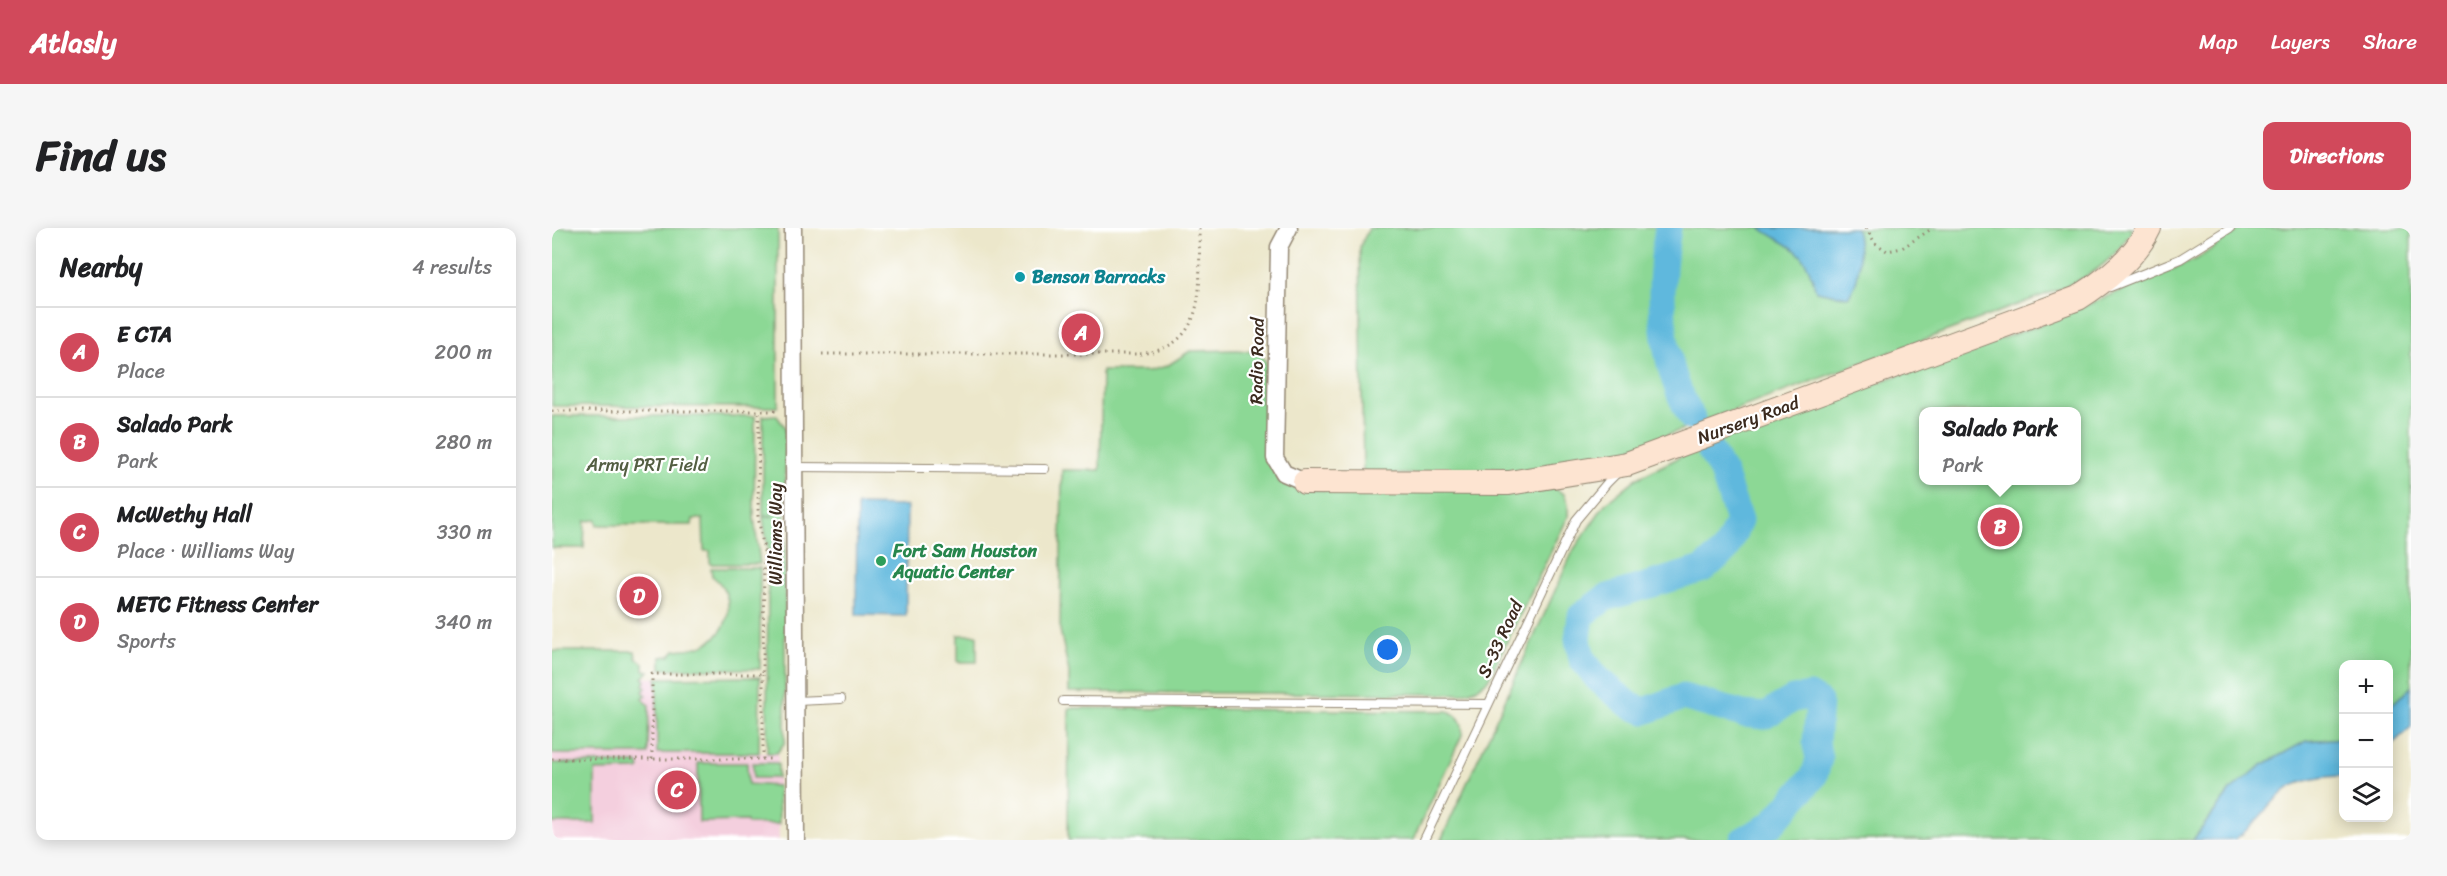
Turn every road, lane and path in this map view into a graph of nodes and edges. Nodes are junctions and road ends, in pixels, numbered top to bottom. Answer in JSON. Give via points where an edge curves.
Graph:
{"nodes":[{"id":1,"x":793,"y":228,"type":"edge"},
{"id":2,"x":1199,"y":228,"type":"edge"},
{"id":3,"x":1290,"y":228,"type":"edge"},
{"id":4,"x":1866,"y":228,"type":"edge"},
{"id":5,"x":1933,"y":228,"type":"edge"},
{"id":6,"x":2149,"y":228,"type":"edge"},
{"id":7,"x":2230,"y":228,"type":"edge"},
{"id":8,"x":2078,"y":298,"type":"junction"},
{"id":9,"x":822,"y":354,"type":"dead end"},
{"id":10,"x":552,"y":411,"type":"edge"},
{"id":11,"x":783,"y":411,"type":"dead end"},
{"id":12,"x":759,"y":412,"type":"junction"},
{"id":13,"x":1626,"y":464,"type":"junction"},
{"id":14,"x":795,"y":467,"type":"junction"},
{"id":15,"x":1045,"y":469,"type":"dead end"},
{"id":16,"x":1305,"y":482,"type":"joint"},
{"id":17,"x":763,"y":674,"type":"junction"},
{"id":18,"x":842,"y":699,"type":"dead end"},
{"id":19,"x":797,"y":701,"type":"junction"},
{"id":20,"x":1064,"y":701,"type":"dead end"},
{"id":21,"x":1488,"y":704,"type":"junction"},
{"id":22,"x":552,"y":759,"type":"edge"},
{"id":23,"x":652,"y":759,"type":"junction"},
{"id":24,"x":763,"y":759,"type":"junction"},
{"id":25,"x":773,"y":759,"type":"dead end"},
{"id":26,"x":796,"y":840,"type":"edge"},
{"id":27,"x":1424,"y":840,"type":"edge"}],
"edges":[{"from":1,"to":14,"type":"street","name":"Williams Way"},
{"from":2,"to":9,"type":"path","via":[[1198,306],[1185,331],[1168,347],[1139,354]]},
{"from":3,"to":16,"type":"street","name":"Radio Road","via":[[1279,247],[1275,458],[1284,473]]},
{"from":4,"to":5,"type":"path","via":[[1881,249],[1895,251]]},
{"from":6,"to":8,"type":"street","name":"Nursery Road","via":[[2114,272]]},
{"from":7,"to":8,"type":"lane","via":[[2180,259]]},
{"from":8,"to":13,"type":"street","name":"Nursery Road"},
{"from":10,"to":12,"type":"path"},
{"from":11,"to":12,"type":"path"},
{"from":12,"to":17,"type":"path"},
{"from":13,"to":16,"type":"street","name":"Nursery Road","via":[[1509,483]]},
{"from":13,"to":21,"type":"lane","name":"S-33 Road","via":[[1576,520]]},
{"from":14,"to":15,"type":"lane"},
{"from":14,"to":19,"type":"street","name":"Williams Way"},
{"from":17,"to":23,"type":"path","via":[[652,674]]},
{"from":17,"to":24,"type":"path"},
{"from":18,"to":19,"type":"lane"},
{"from":19,"to":26,"type":"street","name":"Williams Way"},
{"from":20,"to":21,"type":"lane"},
{"from":21,"to":27,"type":"lane","name":"S-33 Road"},
{"from":22,"to":23,"type":"path"},
{"from":23,"to":24,"type":"path"},
{"from":24,"to":25,"type":"path"}]}
